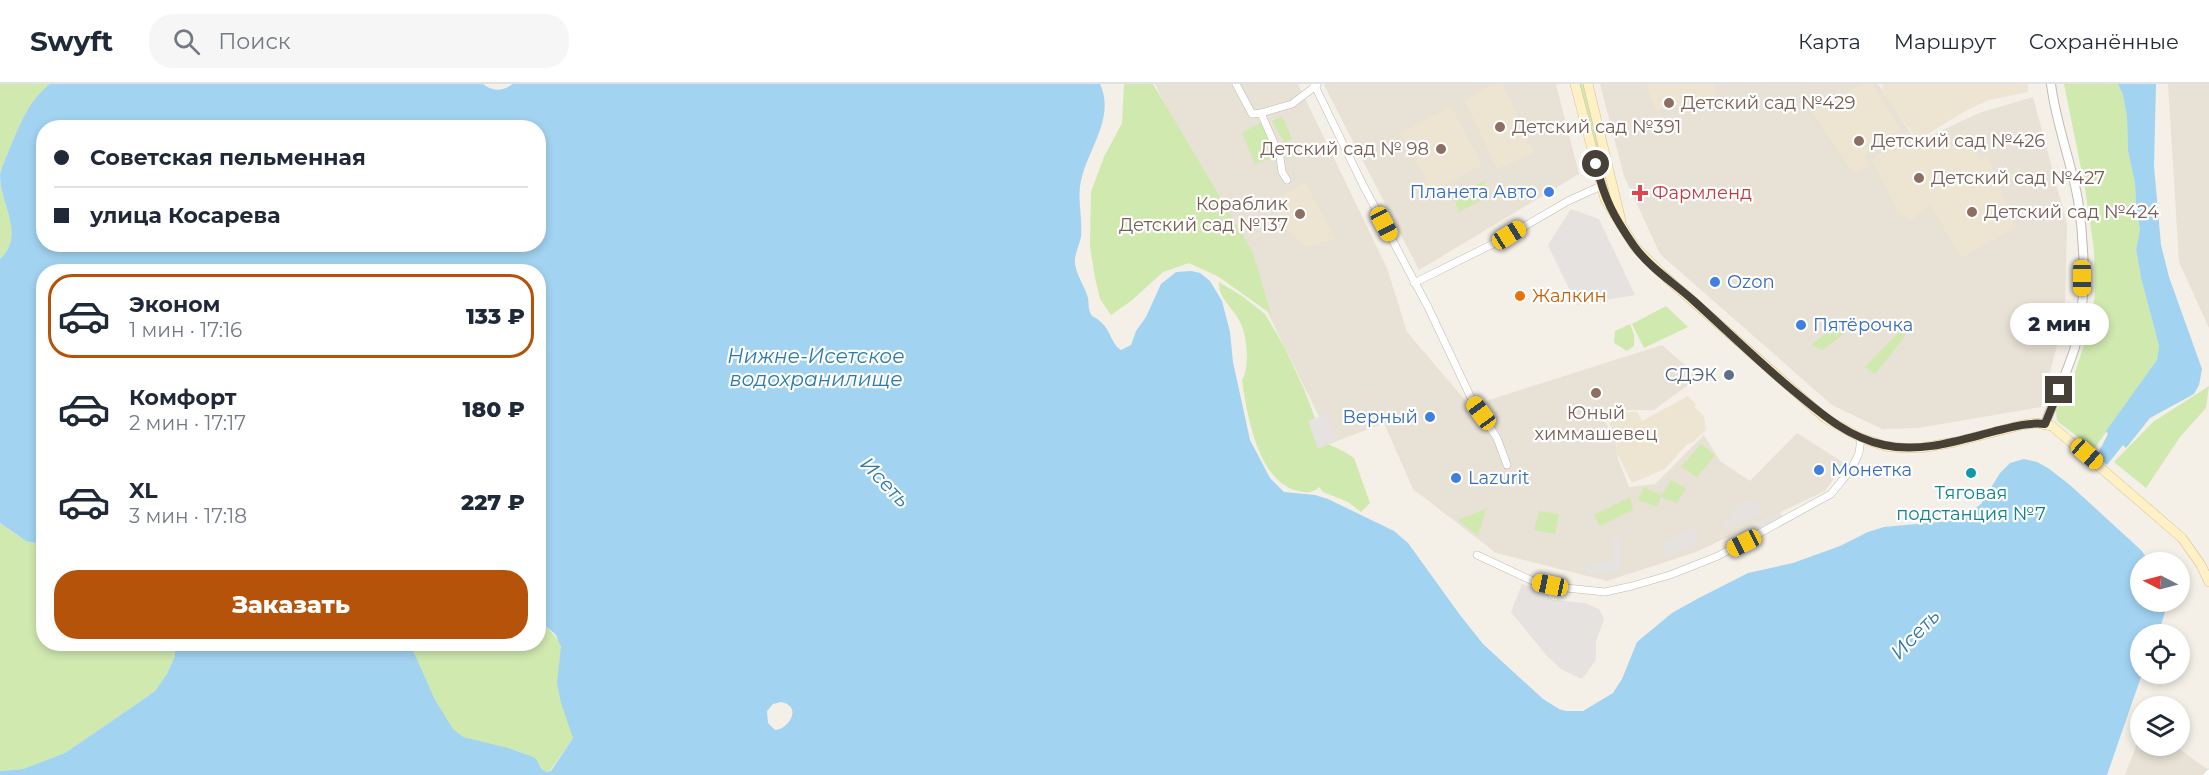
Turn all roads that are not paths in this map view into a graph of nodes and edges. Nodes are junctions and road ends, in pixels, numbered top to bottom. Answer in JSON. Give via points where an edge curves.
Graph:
{"nodes":[{"id":1,"x":1236,"y":84,"type":"edge"},
{"id":2,"x":1575,"y":84,"type":"edge"},
{"id":3,"x":1588,"y":84,"type":"edge"},
{"id":4,"x":2051,"y":84,"type":"edge"},
{"id":5,"x":1316,"y":85,"type":"edge"},
{"id":6,"x":1261,"y":113,"type":"junction"},
{"id":7,"x":1287,"y":180,"type":"dead end"},
{"id":8,"x":1602,"y":186,"type":"junction"},
{"id":9,"x":1622,"y":227,"type":"junction"},
{"id":10,"x":1414,"y":283,"type":"junction"},
{"id":11,"x":2045,"y":424,"type":"junction"},
{"id":12,"x":1861,"y":438,"type":"junction"},
{"id":13,"x":1506,"y":465,"type":"dead end"},
{"id":14,"x":1477,"y":555,"type":"dead end"},
{"id":15,"x":2209,"y":582,"type":"edge"}],
"edges":[{"from":1,"to":6,"type":"street","via":[[1252,114]]},
{"from":2,"to":8,"type":"main road"},
{"from":3,"to":9,"type":"main road"},
{"from":4,"to":11,"type":"street","via":[[2078,199],[2082,296],[2075,346]]},
{"from":5,"to":6,"type":"street","via":[[1292,104]]},
{"from":5,"to":10,"type":"street"},
{"from":6,"to":7,"type":"street"},
{"from":8,"to":9,"type":"main road","via":[[1605,199]]},
{"from":8,"to":10,"type":"street"},
{"from":9,"to":12,"type":"main road","via":[[1643,256],[1772,373],[1825,418]]},
{"from":10,"to":13,"type":"street","via":[[1473,402],[1497,438]]},
{"from":11,"to":12,"type":"main road","via":[[2022,425],[1921,448],[1885,446]]},
{"from":11,"to":15,"type":"main road","via":[[2087,454],[2182,538]]},
{"from":12,"to":14,"type":"street","via":[[1852,468],[1831,494],[1718,556],[1670,575],[1605,591],[1566,588],[1534,582]]}]}
